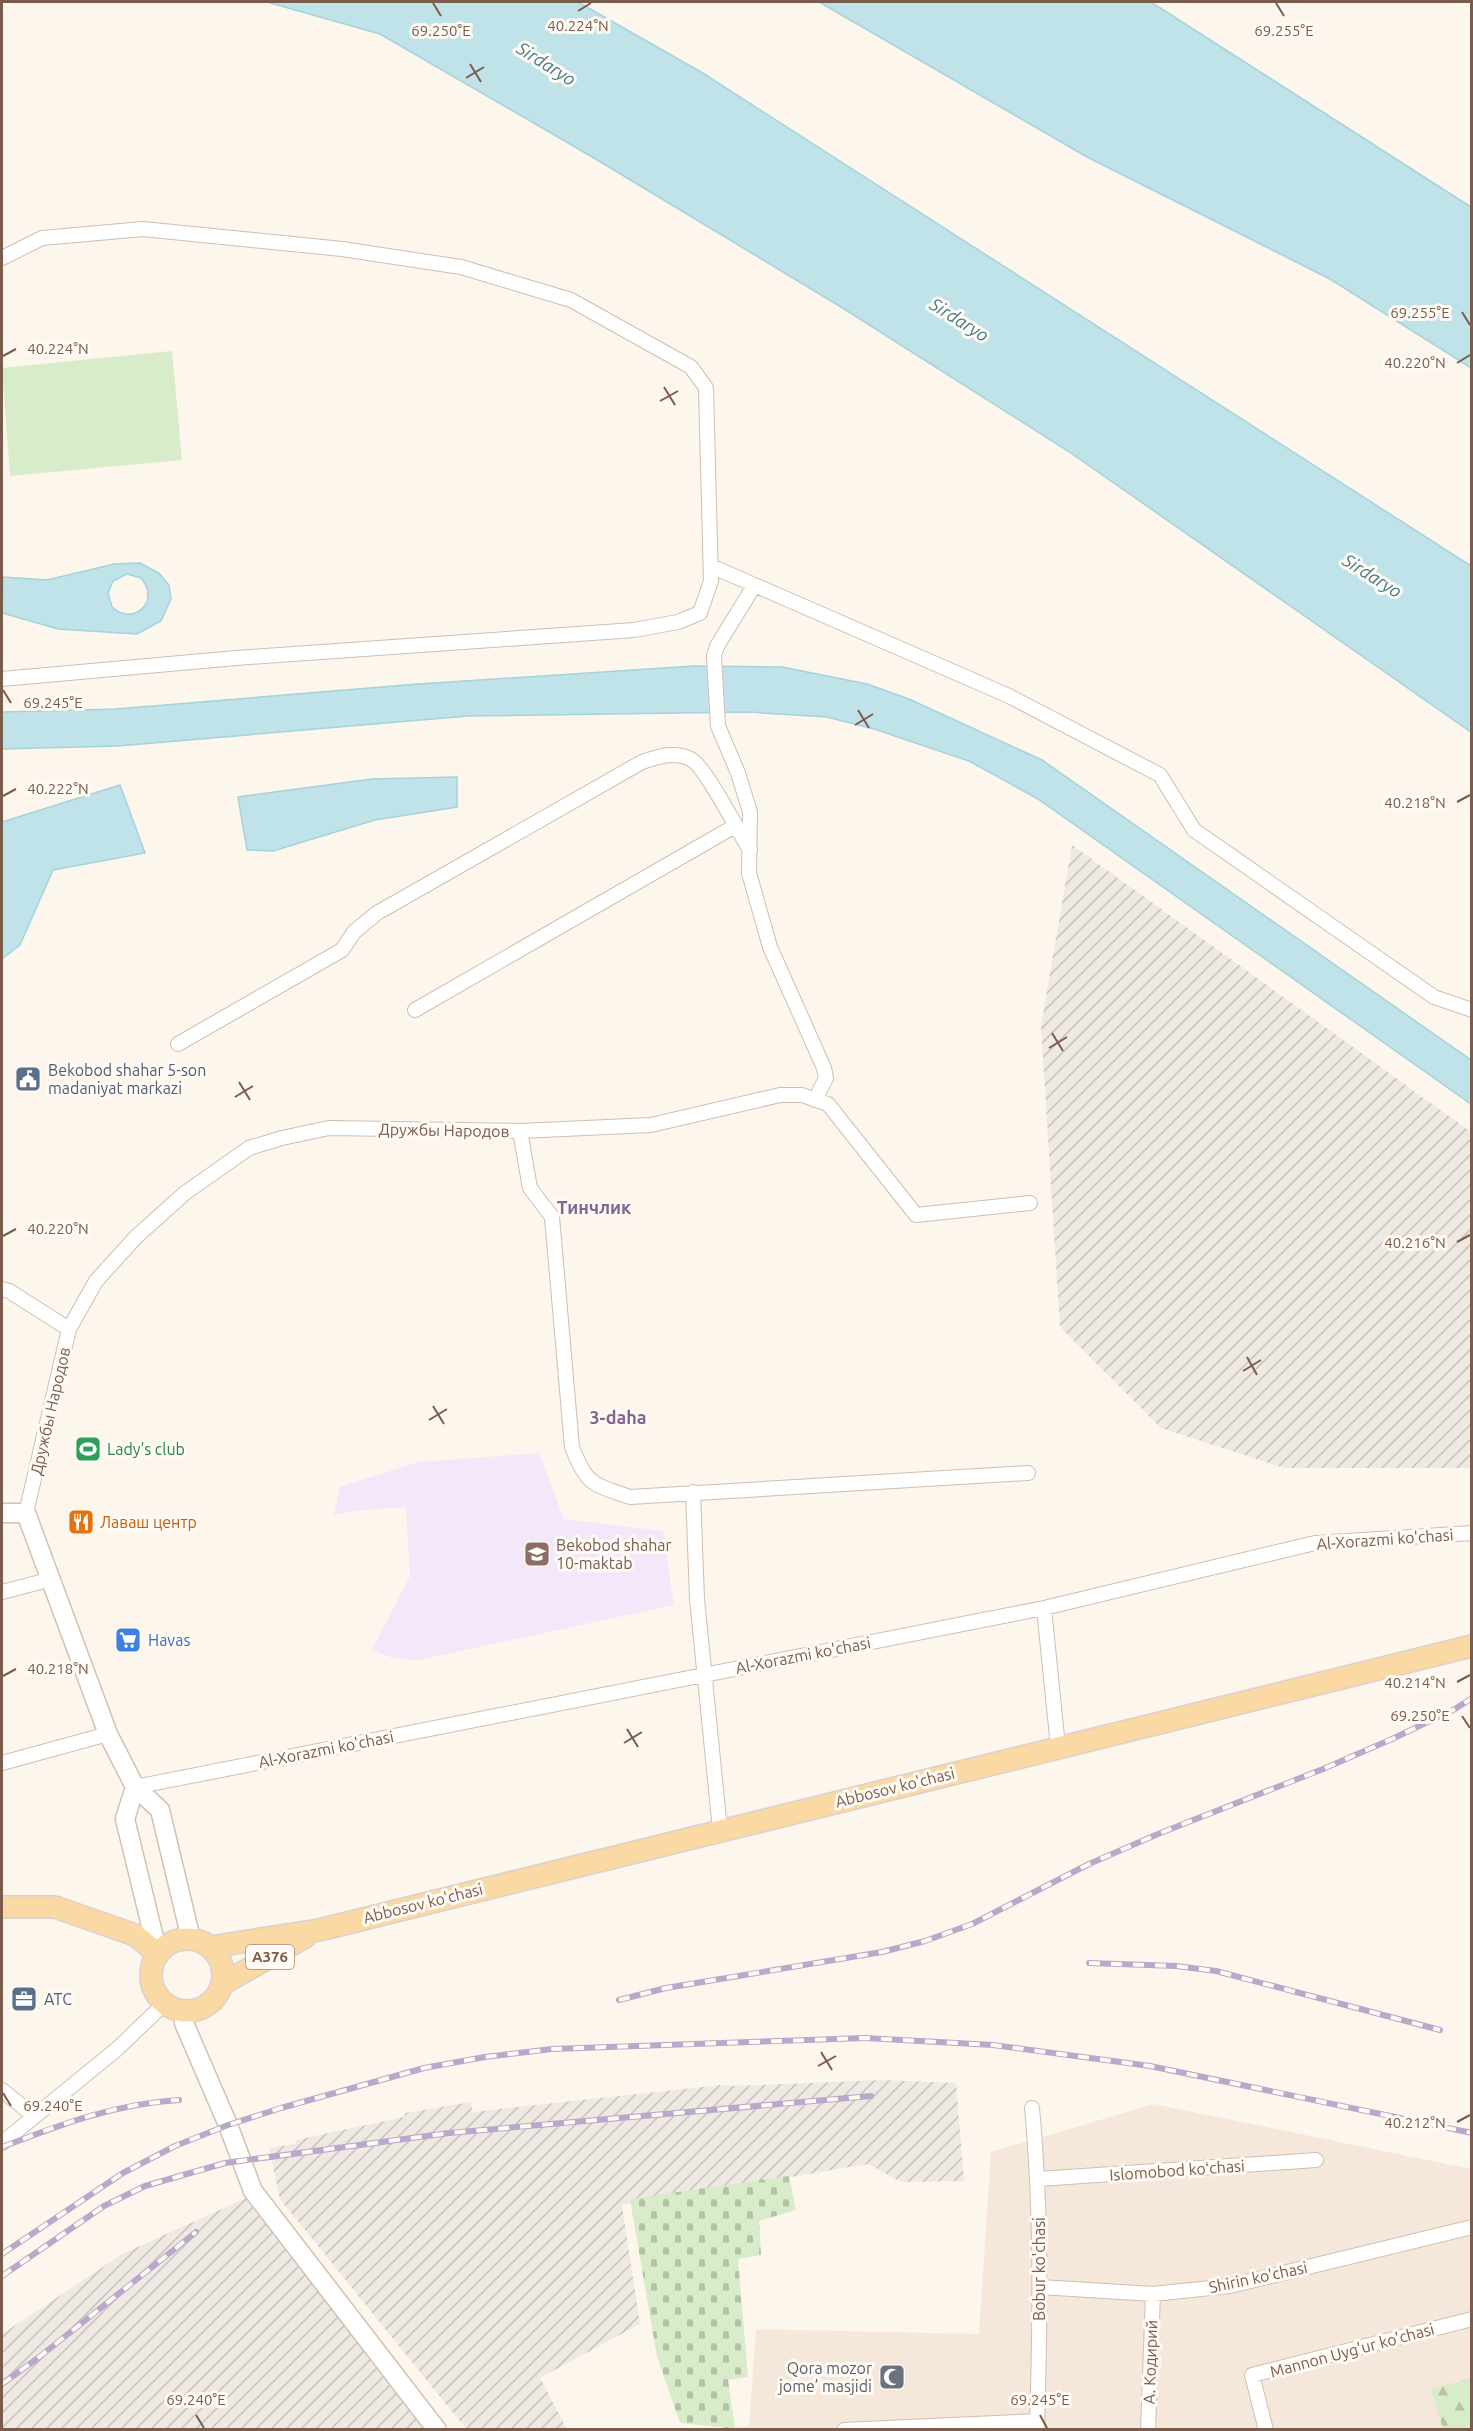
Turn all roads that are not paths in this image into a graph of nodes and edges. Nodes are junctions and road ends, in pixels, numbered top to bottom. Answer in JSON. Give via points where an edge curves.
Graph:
{"nodes":[{"id":1,"x":2,"y":258,"type":"edge"},
{"id":2,"x":711,"y":566,"type":"junction"},
{"id":3,"x":754,"y":586,"type":"junction"},
{"id":4,"x":2,"y":679,"type":"edge"},
{"id":5,"x":735,"y":826,"type":"junction"},
{"id":6,"x":750,"y":850,"type":"junction"},
{"id":7,"x":415,"y":1010,"type":"dead end"},
{"id":8,"x":1472,"y":1010,"type":"edge"},
{"id":9,"x":177,"y":1044,"type":"dead end"},
{"id":10,"x":815,"y":1100,"type":"junction"},
{"id":11,"x":520,"y":1131,"type":"junction"},
{"id":12,"x":1030,"y":1203,"type":"dead end"},
{"id":13,"x":2,"y":1289,"type":"edge"},
{"id":14,"x":69,"y":1329,"type":"junction"},
{"id":15,"x":1028,"y":1473,"type":"dead end"},
{"id":16,"x":693,"y":1492,"type":"junction"},
{"id":17,"x":2,"y":1513,"type":"edge"},
{"id":18,"x":26,"y":1513,"type":"junction"},
{"id":19,"x":1472,"y":1533,"type":"edge"},
{"id":20,"x":52,"y":1579,"type":"junction"},
{"id":21,"x":2,"y":1592,"type":"edge"},
{"id":22,"x":1044,"y":1608,"type":"junction"},
{"id":23,"x":1472,"y":1646,"type":"edge"},
{"id":24,"x":705,"y":1675,"type":"junction"},
{"id":25,"x":108,"y":1734,"type":"junction"},
{"id":26,"x":1058,"y":1747,"type":"junction"},
{"id":27,"x":2,"y":1763,"type":"edge"},
{"id":28,"x":135,"y":1787,"type":"junction"},
{"id":29,"x":720,"y":1830,"type":"junction"},
{"id":30,"x":2,"y":1907,"type":"edge"},
{"id":31,"x":319,"y":1930,"type":"junction"},
{"id":32,"x":200,"y":1943,"type":"junction"},
{"id":33,"x":158,"y":1954,"type":"junction"},
{"id":34,"x":222,"y":1984,"type":"junction"},
{"id":35,"x":174,"y":2007,"type":"junction"},
{"id":36,"x":2,"y":2090,"type":"edge"},
{"id":37,"x":1032,"y":2108,"type":"dead end"},
{"id":38,"x":34,"y":2115,"type":"junction"},
{"id":39,"x":2,"y":2143,"type":"edge"},
{"id":40,"x":1316,"y":2160,"type":"dead end"},
{"id":41,"x":1039,"y":2179,"type":"junction"},
{"id":42,"x":1472,"y":2227,"type":"edge"},
{"id":43,"x":1041,"y":2287,"type":"junction"},
{"id":44,"x":1153,"y":2294,"type":"junction"},
{"id":45,"x":1472,"y":2319,"type":"edge"},
{"id":46,"x":1037,"y":2425,"type":"edge"},
{"id":47,"x":437,"y":2430,"type":"edge"},
{"id":48,"x":844,"y":2430,"type":"edge"},
{"id":49,"x":1148,"y":2430,"type":"edge"},
{"id":50,"x":1266,"y":2430,"type":"edge"}],
"edges":[{"from":1,"to":2,"type":"street","via":[[42,238],[143,229],[342,249],[460,267],[571,300],[691,367],[706,388]]},
{"from":2,"to":3,"type":"street"},
{"from":2,"to":4,"type":"street","via":[[711,581],[700,613],[678,622],[634,630]]},
{"from":3,"to":6,"type":"street","via":[[714,656],[718,726],[750,812]]},
{"from":3,"to":8,"type":"street","via":[[1009,696],[1160,775],[1194,830],[1434,997]]},
{"from":5,"to":6,"type":"street"},
{"from":5,"to":7,"type":"street"},
{"from":5,"to":9,"type":"street","via":[[692,760],[674,755],[642,762],[378,913],[354,932],[342,950]]},
{"from":6,"to":10,"type":"street","via":[[749,873],[771,947],[824,1068],[825,1078]]},
{"from":10,"to":11,"type":"street","name":"Дружбы Народов","via":[[802,1095],[780,1095],[651,1125]]},
{"from":10,"to":12,"type":"street","name":"Дружбы Народов","via":[[828,1104],[916,1215]]},
{"from":11,"to":14,"type":"street","name":"Дружбы Народов","via":[[329,1128],[249,1148],[185,1192],[136,1237],[96,1281]]},
{"from":11,"to":16,"type":"street","via":[[530,1188],[552,1217],[572,1447],[581,1469],[594,1484],[630,1497]]},
{"from":13,"to":14,"type":"street"},
{"from":14,"to":18,"type":"street","name":"Дружбы Народов"},
{"from":15,"to":16,"type":"street"},
{"from":16,"to":24,"type":"street","via":[[697,1599]]},
{"from":17,"to":18,"type":"street"},
{"from":18,"to":20,"type":"street"},
{"from":19,"to":22,"type":"street","name":"Al-Xorazmi ko'chasi","via":[[1315,1543]]},
{"from":20,"to":21,"type":"street"},
{"from":20,"to":25,"type":"street"},
{"from":22,"to":24,"type":"street","name":"Al-Xorazmi ko'chasi"},
{"from":22,"to":26,"type":"street"},
{"from":23,"to":26,"type":"main road","name":"Abbosov ko'chasi"},
{"from":24,"to":28,"type":"street","name":"Al-Xorazmi ko'chasi"},
{"from":24,"to":29,"type":"street"},
{"from":25,"to":27,"type":"street"},
{"from":25,"to":28,"type":"street"},
{"from":26,"to":29,"type":"main road","name":"Abbosov ko'chasi"},
{"from":28,"to":32,"type":"street","via":[[160,1810]]},
{"from":28,"to":33,"type":"street","via":[[125,1819]]},
{"from":29,"to":31,"type":"main road","name":"Abbosov ko'chasi"},
{"from":30,"to":33,"type":"main road","via":[[55,1907],[135,1935]]},
{"from":31,"to":32,"type":"main road","name":"Abbosov ko'chasi","number":"A376"},
{"from":31,"to":34,"type":"main road","name":"Abbosov ko'chasi","number":"A376"},
{"from":32,"to":33,"type":"main road","via":[[172,1942]]},
{"from":32,"to":34,"type":"main road","via":[[221,1964]]},
{"from":33,"to":35,"type":"main road","via":[[151,1975],[153,1986]]},
{"from":34,"to":35,"type":"main road","via":[[210,2003],[193,2010]]},
{"from":35,"to":38,"type":"street"},
{"from":35,"to":47,"type":"street","via":[[188,2031],[253,2191]]},
{"from":36,"to":38,"type":"street"},
{"from":37,"to":41,"type":"street","name":"Bobur ko'chasi"},
{"from":38,"to":39,"type":"street"},
{"from":40,"to":41,"type":"street","name":"Islomobod koʻchasi"},
{"from":41,"to":43,"type":"street","name":"Bobur ko'chasi"},
{"from":42,"to":44,"type":"street","name":"Shirin ko'chasi","via":[[1230,2286]]},
{"from":43,"to":44,"type":"street","name":"Shirin ko'chasi"},
{"from":43,"to":46,"type":"street","name":"Bobur ko'chasi"},
{"from":44,"to":49,"type":"street","name":"А. Кодирий"},
{"from":45,"to":50,"type":"street","name":"Mannon Uyg'ur ko'chasi","via":[[1252,2376]]},
{"from":46,"to":48,"type":"street"}]}
